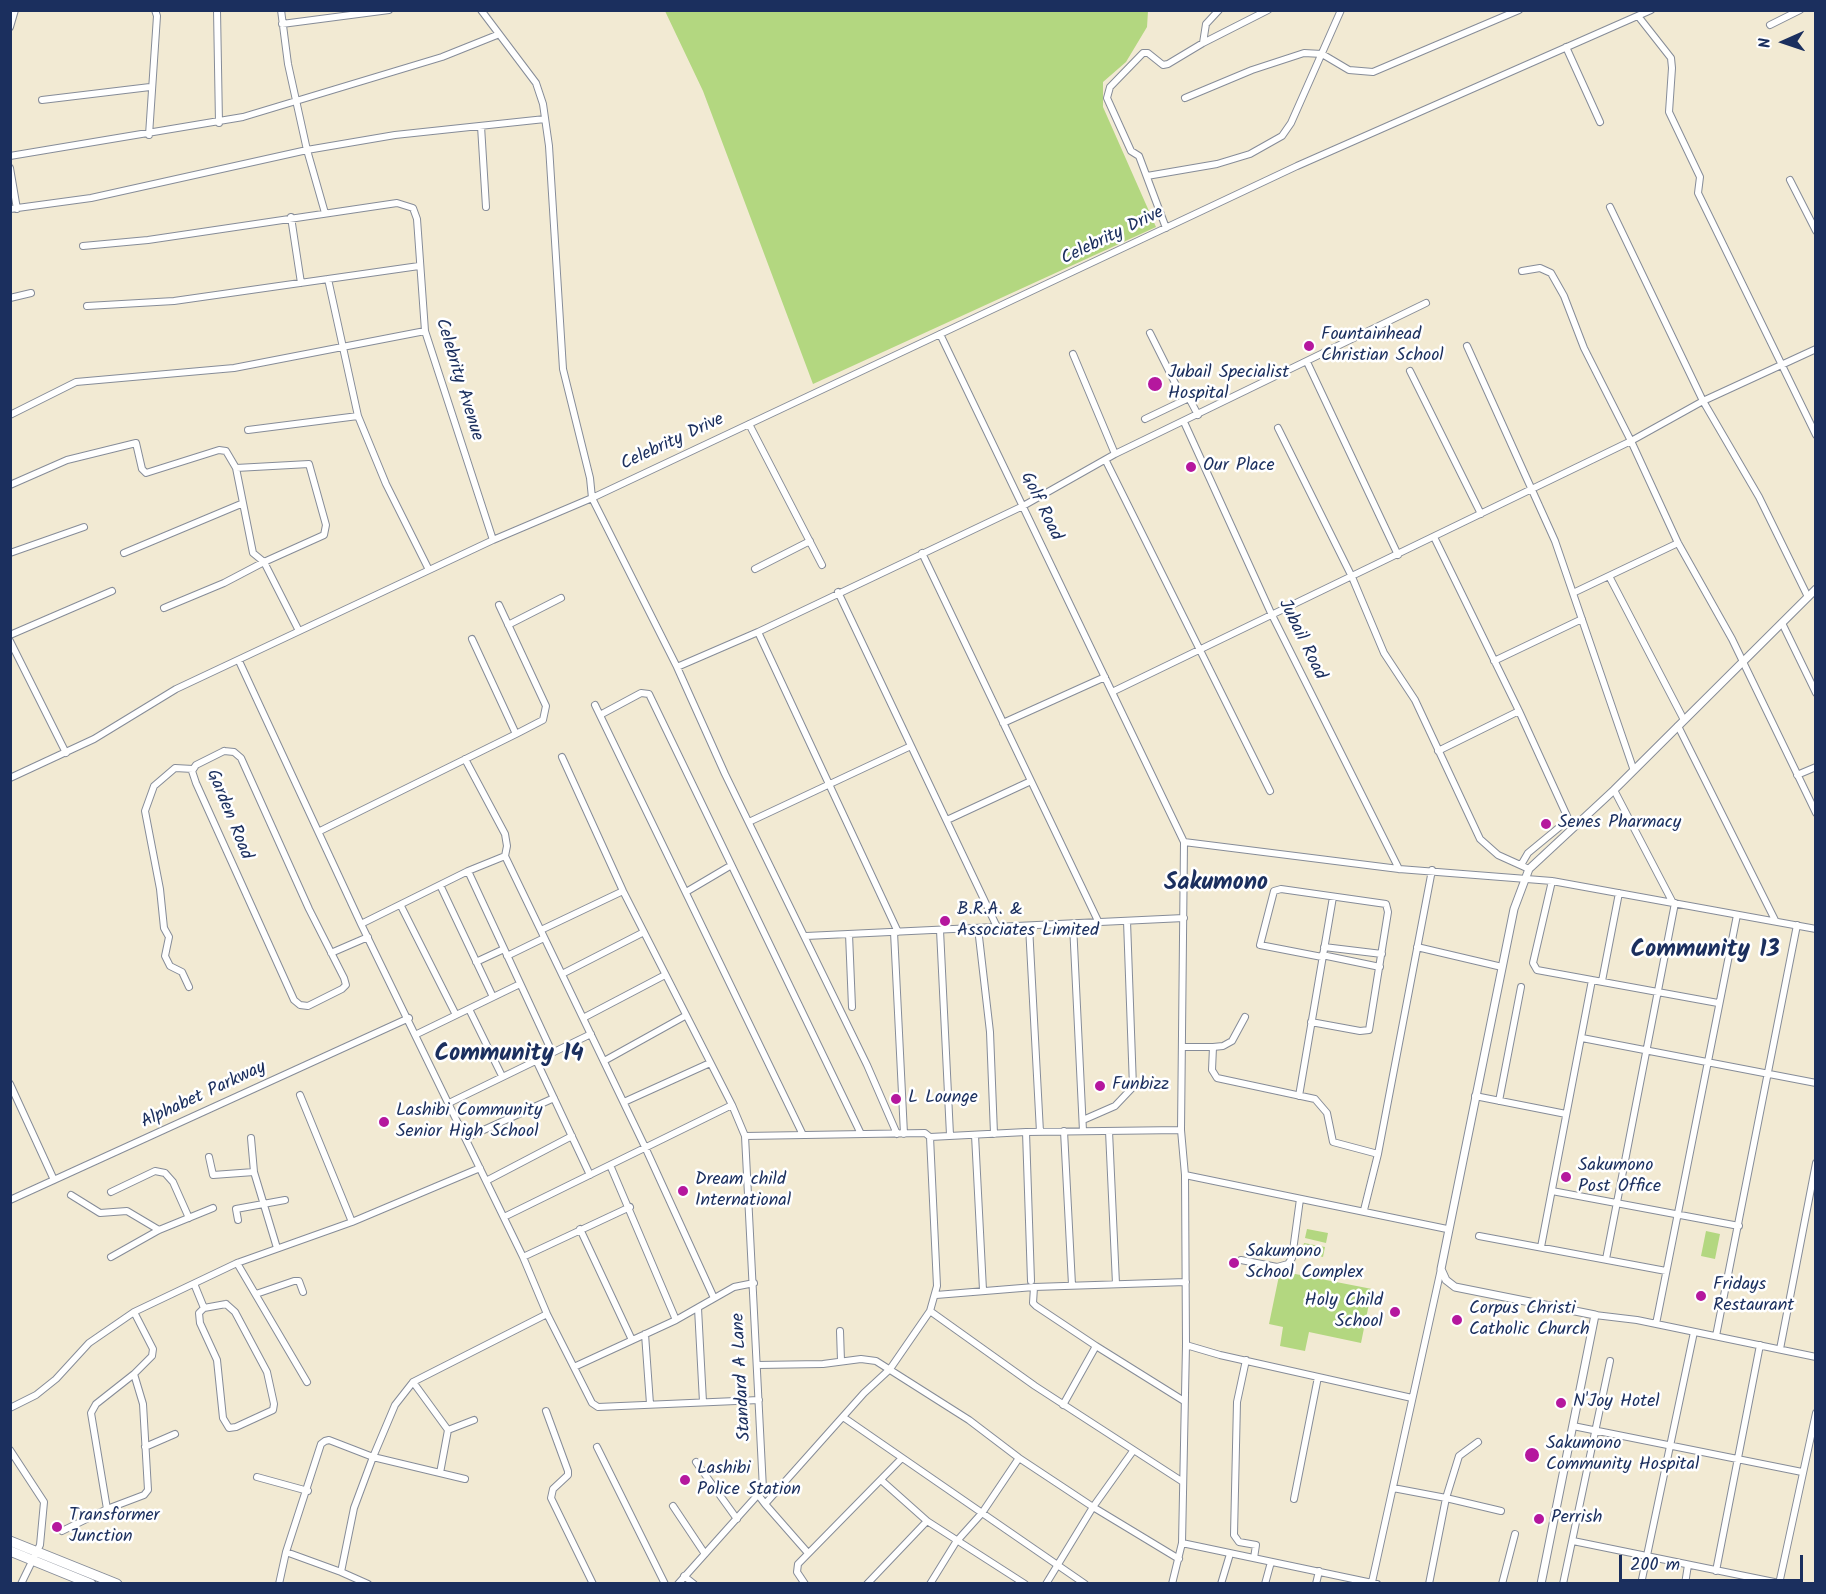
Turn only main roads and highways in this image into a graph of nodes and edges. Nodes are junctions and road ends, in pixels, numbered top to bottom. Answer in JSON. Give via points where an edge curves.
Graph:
{"nodes":[{"id":1,"x":10,"y":1541,"type":"edge"},
{"id":2,"x":10,"y":1551,"type":"edge"},
{"id":3,"x":91,"y":1584,"type":"edge"},
{"id":4,"x":117,"y":1584,"type":"edge"}],
"edges":[{"from":1,"to":4,"type":"main road"},
{"from":2,"to":3,"type":"main road"}]}
